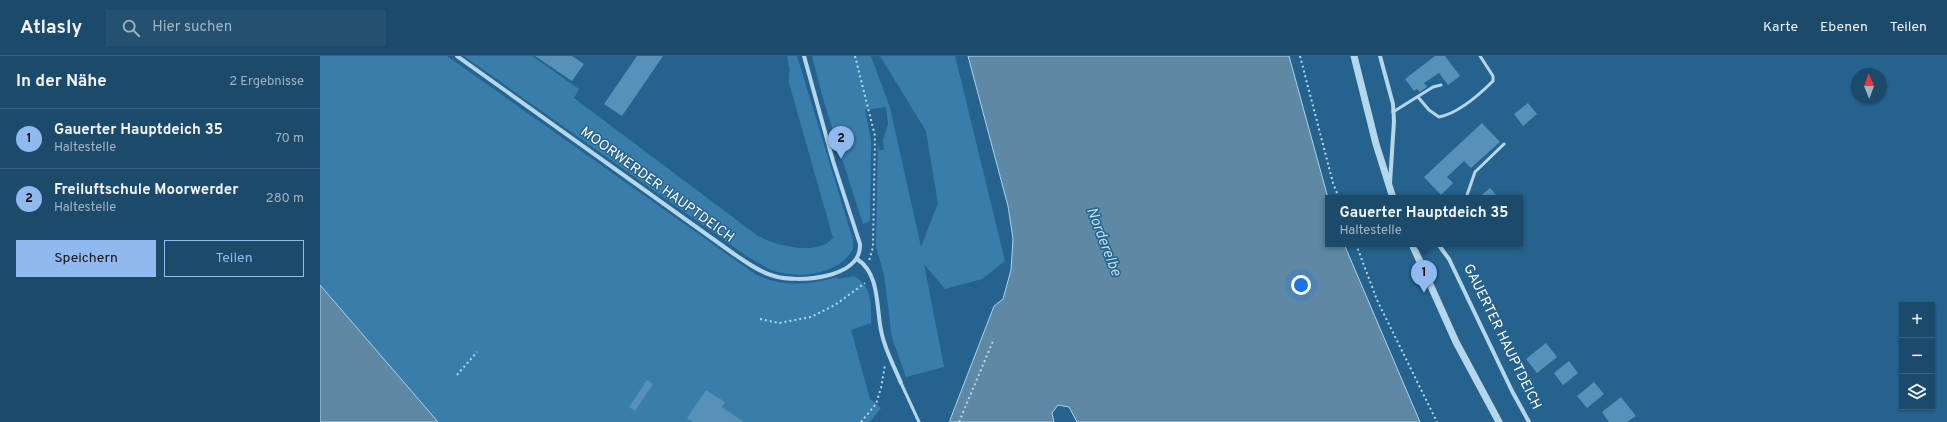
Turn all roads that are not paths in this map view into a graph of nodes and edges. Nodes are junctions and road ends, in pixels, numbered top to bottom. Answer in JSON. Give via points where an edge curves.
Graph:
{"nodes":[{"id":1,"x":457,"y":56,"type":"edge"},
{"id":2,"x":804,"y":56,"type":"edge"},
{"id":3,"x":1354,"y":56,"type":"edge"},
{"id":4,"x":1380,"y":56,"type":"edge"},
{"id":5,"x":1480,"y":56,"type":"edge"},
{"id":6,"x":1441,"y":85,"type":"dead end"},
{"id":7,"x":1418,"y":97,"type":"junction"},
{"id":8,"x":1394,"y":112,"type":"junction"},
{"id":9,"x":1504,"y":144,"type":"dead end"},
{"id":10,"x":1390,"y":190,"type":"junction"},
{"id":11,"x":1392,"y":195,"type":"edge"},
{"id":12,"x":1467,"y":195,"type":"edge"},
{"id":13,"x":1413,"y":247,"type":"edge"},
{"id":14,"x":1441,"y":247,"type":"edge"},
{"id":15,"x":857,"y":258,"type":"junction"},
{"id":16,"x":901,"y":383,"type":"joint"},
{"id":17,"x":919,"y":422,"type":"edge"},
{"id":18,"x":1499,"y":422,"type":"edge"},
{"id":19,"x":1529,"y":422,"type":"edge"}],
"edges":[{"from":1,"to":15,"type":"street","name":"MOORWERDER HAUPTDEICH","via":[[734,254],[767,274],[794,280],[816,278],[842,270]]},
{"from":2,"to":15,"type":"street","via":[[833,161],[860,244]]},
{"from":3,"to":10,"type":"street"},
{"from":4,"to":8,"type":"street"},
{"from":5,"to":7,"type":"lane","via":[[1493,76],[1492,81],[1459,109],[1439,118]]},
{"from":6,"to":7,"type":"lane"},
{"from":7,"to":8,"type":"lane"},
{"from":8,"to":10,"type":"street"},
{"from":9,"to":12,"type":"lane","via":[[1475,172]]},
{"from":10,"to":11,"type":"street"},
{"from":13,"to":18,"type":"street","via":[[1456,342]]},
{"from":14,"to":19,"type":"street","name":"GAUERTER HAUPTDEICH"},
{"from":15,"to":16,"type":"street","via":[[866,265],[872,278],[881,330]]},
{"from":16,"to":17,"type":"lane"}]}
